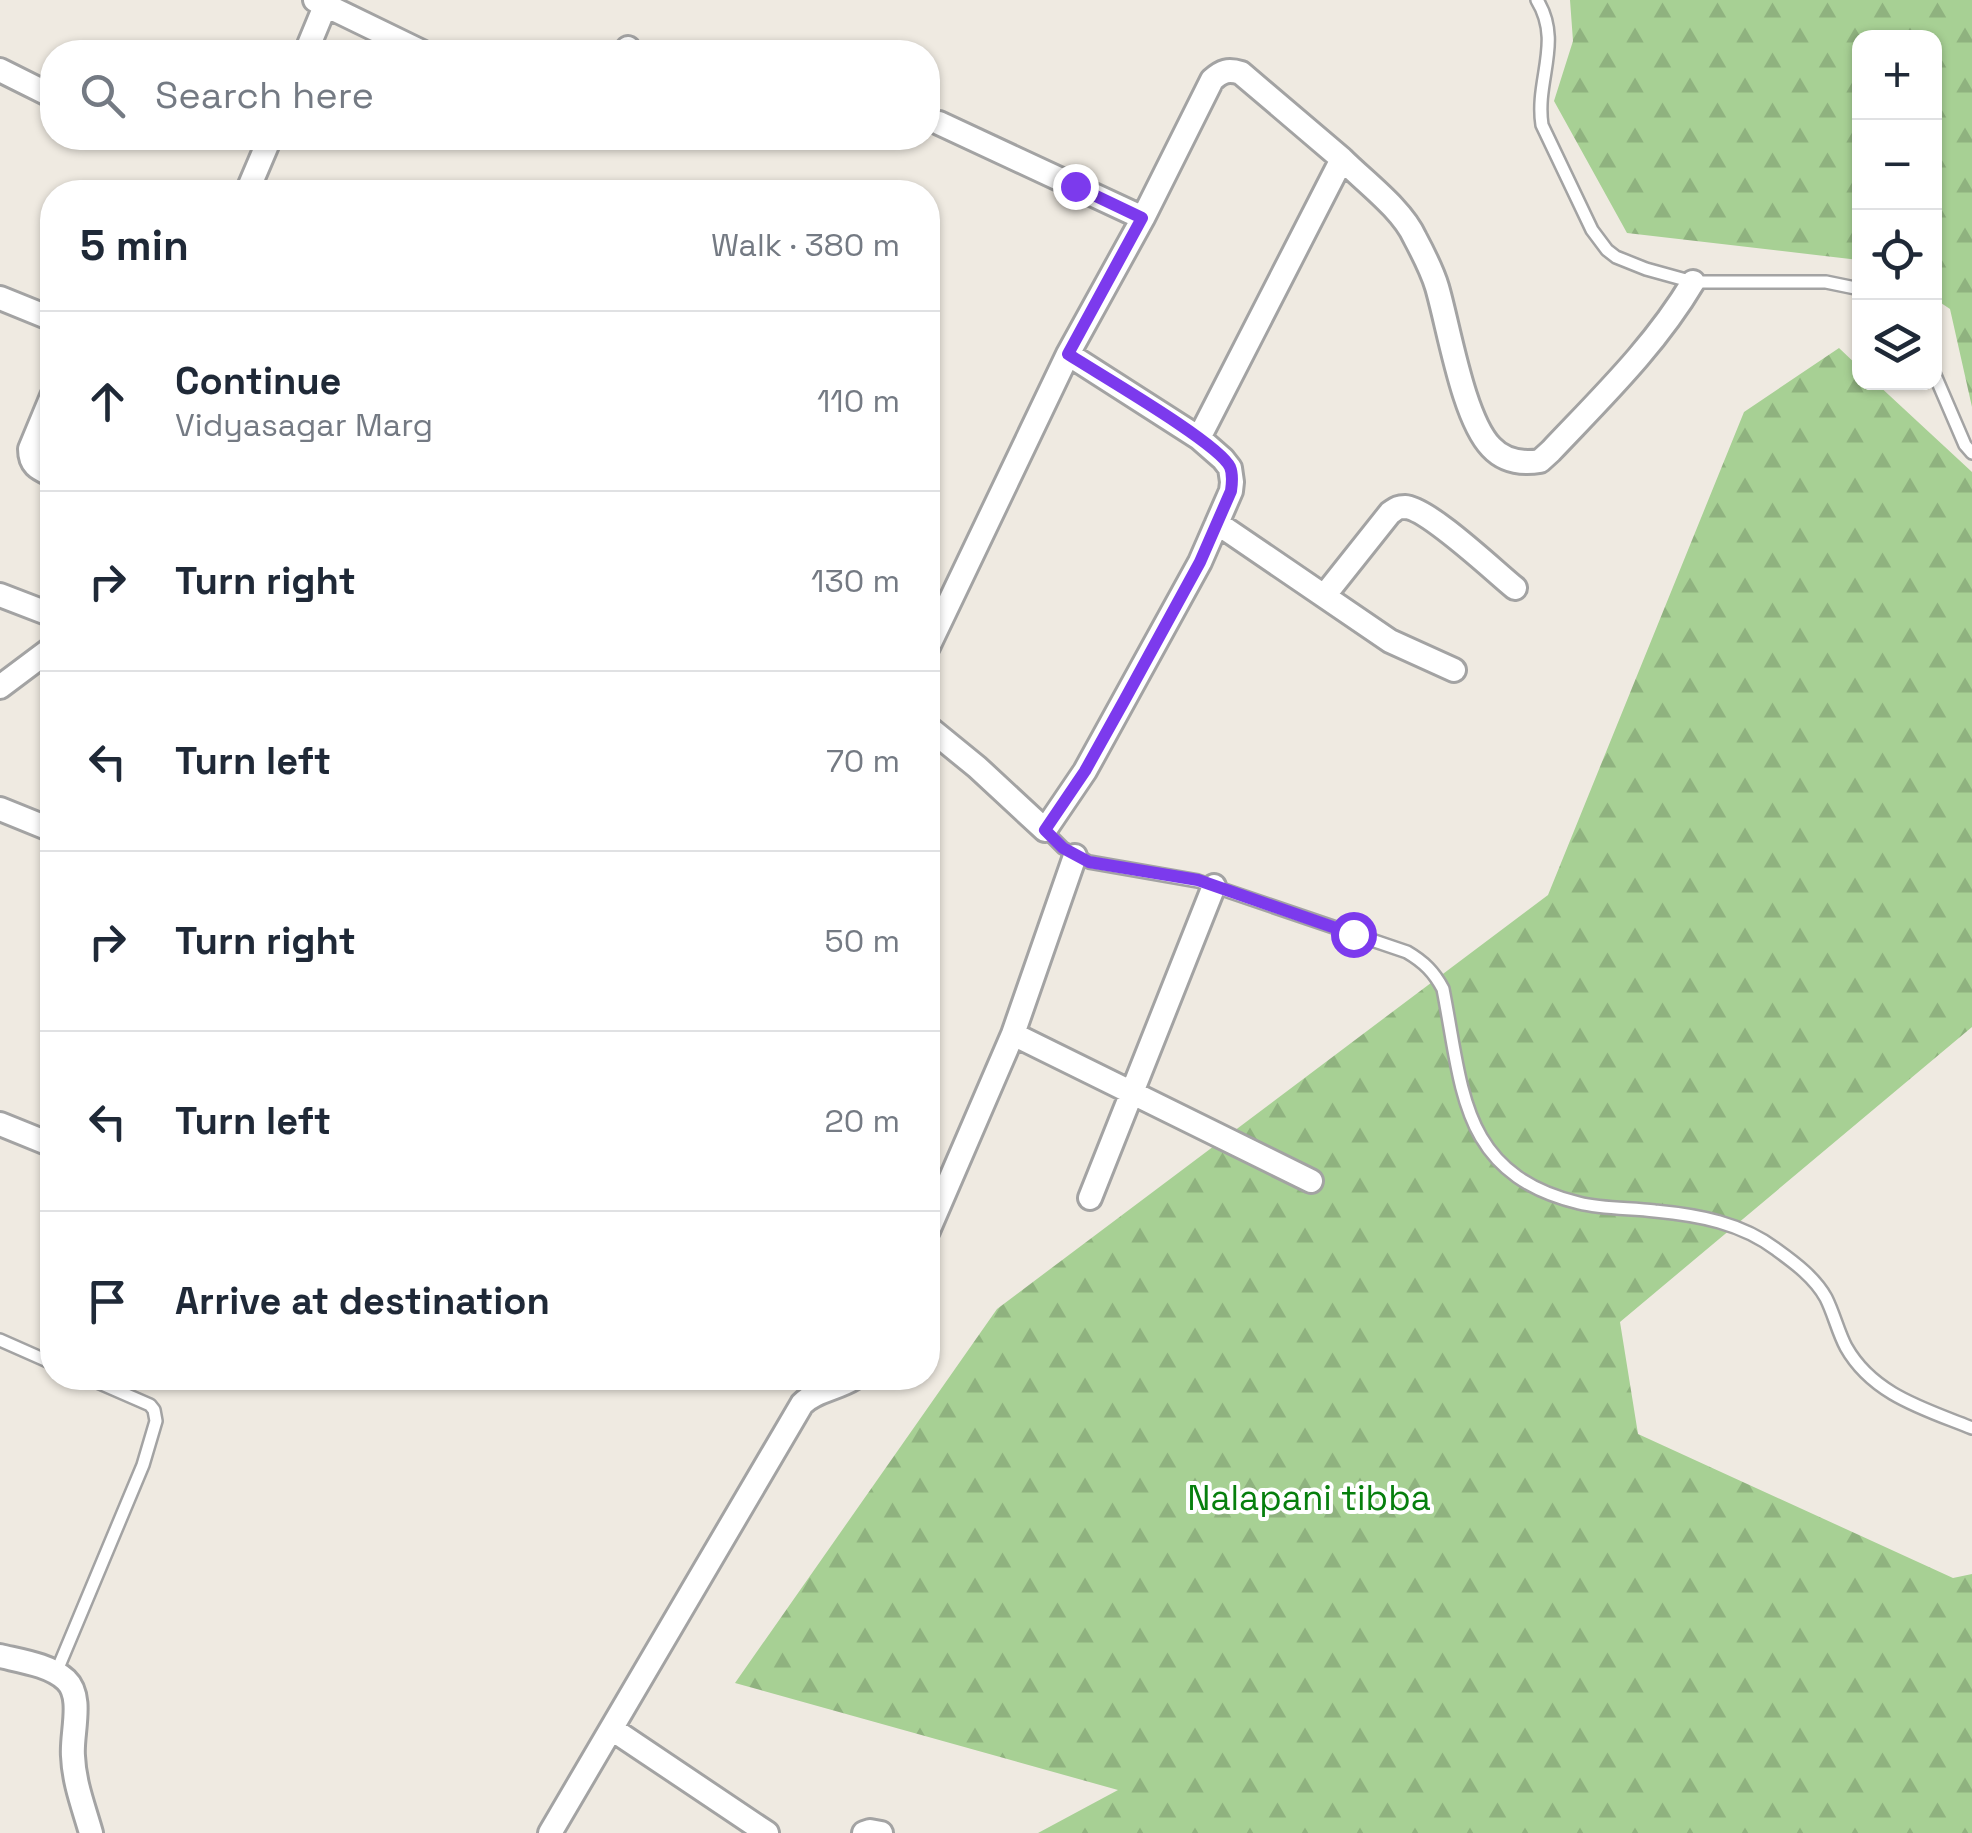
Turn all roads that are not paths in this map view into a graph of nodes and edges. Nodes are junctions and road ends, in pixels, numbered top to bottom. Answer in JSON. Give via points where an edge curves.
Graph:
{"nodes":[{"id":1,"x":1537,"y":0,"type":"edge"},
{"id":2,"x":320,"y":3,"type":"edge"},
{"id":3,"x":309,"y":40,"type":"edge"},
{"id":4,"x":397,"y":40,"type":"edge"},
{"id":5,"x":0,"y":70,"type":"edge"},
{"id":6,"x":40,"y":90,"type":"edge"},
{"id":7,"x":940,"y":123,"type":"edge"},
{"id":8,"x":265,"y":150,"type":"edge"},
{"id":9,"x":1342,"y":160,"type":"junction"},
{"id":10,"x":251,"y":180,"type":"edge"},
{"id":11,"x":1142,"y":218,"type":"junction"},
{"id":12,"x":1693,"y":282,"type":"junction"},
{"id":13,"x":1852,"y":287,"type":"edge"},
{"id":14,"x":0,"y":298,"type":"edge"},
{"id":15,"x":40,"y":314,"type":"edge"},
{"id":16,"x":1068,"y":354,"type":"junction"},
{"id":17,"x":1941,"y":390,"type":"edge"},
{"id":18,"x":40,"y":425,"type":"edge"},
{"id":19,"x":1199,"y":438,"type":"junction"},
{"id":20,"x":1972,"y":453,"type":"edge"},
{"id":21,"x":40,"y":470,"type":"edge"},
{"id":22,"x":1218,"y":523,"type":"junction"},
{"id":23,"x":1515,"y":588,"type":"dead end"},
{"id":24,"x":0,"y":595,"type":"edge"},
{"id":25,"x":1324,"y":596,"type":"junction"},
{"id":26,"x":40,"y":610,"type":"edge"},
{"id":27,"x":940,"y":621,"type":"edge"},
{"id":28,"x":40,"y":657,"type":"edge"},
{"id":29,"x":1454,"y":670,"type":"dead end"},
{"id":30,"x":0,"y":687,"type":"edge"},
{"id":31,"x":940,"y":737,"type":"edge"},
{"id":32,"x":0,"y":809,"type":"edge"},
{"id":33,"x":40,"y":825,"type":"edge"},
{"id":34,"x":1045,"y":830,"type":"junction"},
{"id":35,"x":1076,"y":856,"type":"junction"},
{"id":36,"x":1214,"y":886,"type":"junction"},
{"id":37,"x":1013,"y":1034,"type":"junction"},
{"id":38,"x":1132,"y":1093,"type":"junction"},
{"id":39,"x":0,"y":1124,"type":"edge"},
{"id":40,"x":40,"y":1139,"type":"edge"},
{"id":41,"x":1311,"y":1182,"type":"dead end"},
{"id":42,"x":1090,"y":1198,"type":"dead end"},
{"id":43,"x":940,"y":1203,"type":"edge"},
{"id":44,"x":0,"y":1340,"type":"edge"},
{"id":45,"x":40,"y":1357,"type":"edge"},
{"id":46,"x":116,"y":1390,"type":"edge"},
{"id":47,"x":828,"y":1390,"type":"edge"},
{"id":48,"x":1972,"y":1428,"type":"edge"},
{"id":49,"x":0,"y":1656,"type":"edge"},
{"id":50,"x":56,"y":1673,"type":"junction"},
{"id":51,"x":612,"y":1729,"type":"junction"},
{"id":52,"x":91,"y":1833,"type":"edge"},
{"id":53,"x":550,"y":1833,"type":"edge"},
{"id":54,"x":767,"y":1833,"type":"edge"},
{"id":55,"x":864,"y":1833,"type":"edge"},
{"id":56,"x":881,"y":1833,"type":"edge"}],
"edges":[{"from":1,"to":12,"type":"lane","via":[[1549,35],[1542,125],[1592,230],[1616,257]]},
{"from":2,"to":3,"type":"street"},
{"from":2,"to":4,"type":"street"},
{"from":5,"to":6,"type":"street"},
{"from":7,"to":11,"type":"street"},
{"from":8,"to":10,"type":"street"},
{"from":9,"to":11,"type":"street","via":[[1240,73],[1226,70],[1212,80]]},
{"from":9,"to":12,"type":"street","via":[[1413,232],[1436,282],[1473,416],[1488,444],[1516,462],[1540,462],[1551,451],[1634,364]]},
{"from":9,"to":19,"type":"street"},
{"from":11,"to":16,"type":"street"},
{"from":12,"to":13,"type":"lane"},
{"from":14,"to":15,"type":"street"},
{"from":16,"to":19,"type":"street"},
{"from":16,"to":27,"type":"street"},
{"from":17,"to":20,"type":"lane"},
{"from":18,"to":21,"type":"street","via":[[30,449]]},
{"from":19,"to":22,"type":"street","via":[[1230,468],[1231,491]]},
{"from":22,"to":25,"type":"street"},
{"from":22,"to":34,"type":"street","via":[[1085,771]]},
{"from":23,"to":25,"type":"street","via":[[1428,516],[1399,507]]},
{"from":24,"to":26,"type":"street"},
{"from":25,"to":29,"type":"street","via":[[1390,641]]},
{"from":28,"to":30,"type":"street"},
{"from":31,"to":34,"type":"street"},
{"from":32,"to":33,"type":"street"},
{"from":34,"to":35,"type":"lane"},
{"from":35,"to":36,"type":"lane"},
{"from":35,"to":37,"type":"street"},
{"from":36,"to":38,"type":"street"},
{"from":36,"to":48,"type":"lane","via":[[1426,964],[1443,990],[1475,1127],[1510,1172],[1580,1204],[1702,1217],[1768,1243],[1825,1296],[1847,1348],[1880,1386]]},
{"from":37,"to":38,"type":"street"},
{"from":37,"to":43,"type":"street"},
{"from":38,"to":41,"type":"street"},
{"from":38,"to":42,"type":"street"},
{"from":39,"to":40,"type":"street"},
{"from":44,"to":45,"type":"lane"},
{"from":46,"to":50,"type":"lane","via":[[150,1405],[156,1421]]},
{"from":47,"to":51,"type":"street","via":[[802,1404]]},
{"from":49,"to":50,"type":"street"},
{"from":50,"to":52,"type":"street","via":[[74,1690],[72,1757]]},
{"from":51,"to":53,"type":"street"},
{"from":51,"to":54,"type":"street"},
{"from":55,"to":56,"type":"street"}]}
